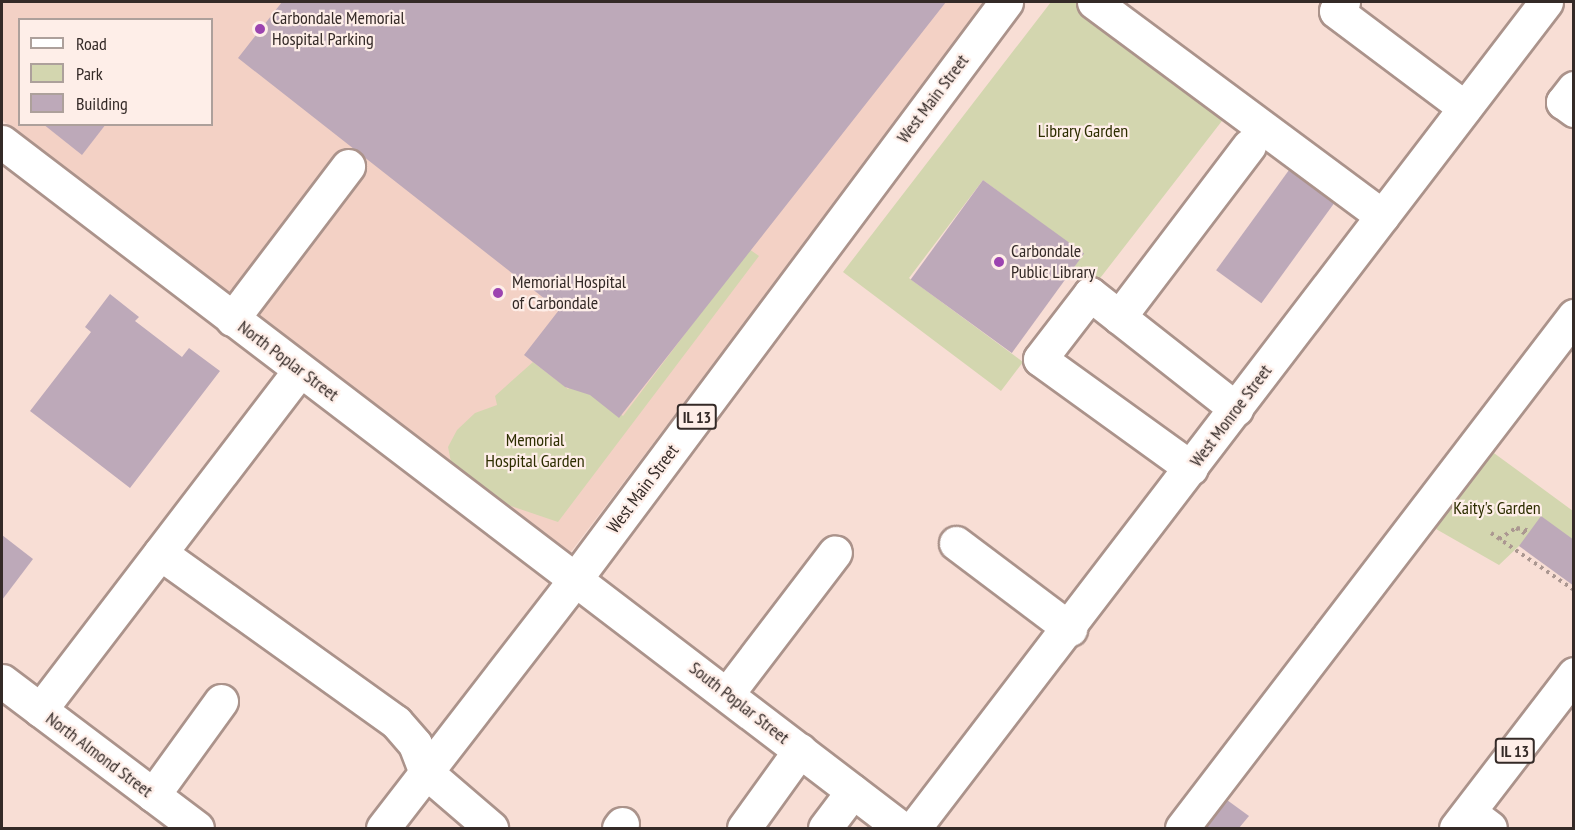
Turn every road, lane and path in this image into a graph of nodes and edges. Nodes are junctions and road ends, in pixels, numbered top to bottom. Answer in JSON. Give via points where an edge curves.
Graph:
{"nodes":[{"id":1,"x":1006,"y":2,"type":"edge"},
{"id":2,"x":1094,"y":2,"type":"edge"},
{"id":3,"x":1343,"y":2,"type":"edge"},
{"id":4,"x":1546,"y":2,"type":"edge"},
{"id":5,"x":1574,"y":88,"type":"edge"},
{"id":6,"x":1465,"y":108,"type":"junction"},
{"id":7,"x":1574,"y":110,"type":"edge"},
{"id":8,"x":2,"y":142,"type":"edge"},
{"id":9,"x":1249,"y":146,"type":"dead end"},
{"id":10,"x":348,"y":166,"type":"dead end"},
{"id":11,"x":1382,"y":216,"type":"junction"},
{"id":12,"x":1574,"y":316,"type":"edge"},
{"id":13,"x":1119,"y":317,"type":"junction"},
{"id":14,"x":232,"y":318,"type":"junction"},
{"id":15,"x":300,"y":370,"type":"junction"},
{"id":16,"x":1236,"y":409,"type":"junction"},
{"id":17,"x":1191,"y":468,"type":"junction"},
{"id":18,"x":1516,"y":528,"type":"junction"},
{"id":19,"x":1531,"y":531,"type":"dead end"},
{"id":20,"x":1491,"y":533,"type":"dead end"},
{"id":21,"x":1527,"y":536,"type":"dead end"},
{"id":22,"x":1499,"y":539,"type":"junction"},
{"id":23,"x":956,"y":543,"type":"dead end"},
{"id":24,"x":835,"y":552,"type":"dead end"},
{"id":25,"x":160,"y":553,"type":"junction"},
{"id":26,"x":576,"y":578,"type":"junction"},
{"id":27,"x":1574,"y":590,"type":"edge"},
{"id":28,"x":1070,"y":629,"type":"junction"},
{"id":29,"x":1574,"y":674,"type":"edge"},
{"id":30,"x":2,"y":681,"type":"edge"},
{"id":31,"x":727,"y":694,"type":"junction"},
{"id":32,"x":221,"y":701,"type":"dead end"},
{"id":33,"x":40,"y":710,"type":"junction"},
{"id":34,"x":800,"y":750,"type":"junction"},
{"id":35,"x":426,"y":772,"type":"junction"},
{"id":36,"x":853,"y":791,"type":"junction"},
{"id":37,"x":153,"y":795,"type":"junction"},
{"id":38,"x":1472,"y":823,"type":"edge"},
{"id":39,"x":197,"y":828,"type":"edge"},
{"id":40,"x":382,"y":828,"type":"edge"},
{"id":41,"x":491,"y":828,"type":"edge"},
{"id":42,"x":744,"y":828,"type":"edge"},
{"id":43,"x":825,"y":828,"type":"edge"},
{"id":44,"x":901,"y":828,"type":"edge"},
{"id":45,"x":914,"y":828,"type":"edge"},
{"id":46,"x":1182,"y":828,"type":"edge"}],
"edges":[{"from":1,"to":26,"type":"main road","name":"West Main Street","number":"IL 13"},
{"from":2,"to":11,"type":"main road"},
{"from":3,"to":6,"type":"main road","via":[[1336,11]]},
{"from":4,"to":6,"type":"main road","name":"West Monroe Street"},
{"from":5,"to":7,"type":"main road","via":[[1563,102]]},
{"from":6,"to":11,"type":"main road","name":"West Monroe Street"},
{"from":8,"to":14,"type":"main road","name":"North Poplar Street"},
{"from":9,"to":13,"type":"main road"},
{"from":10,"to":14,"type":"main road"},
{"from":11,"to":16,"type":"main road","name":"West Monroe Street"},
{"from":12,"to":46,"type":"main road"},
{"from":13,"to":16,"type":"main road"},
{"from":13,"to":17,"type":"main road","via":[[1090,294],[1040,359]]},
{"from":14,"to":15,"type":"main road","name":"North Poplar Street"},
{"from":15,"to":25,"type":"main road"},
{"from":15,"to":26,"type":"main road","name":"North Poplar Street"},
{"from":16,"to":17,"type":"main road","name":"West Monroe Street"},
{"from":17,"to":28,"type":"main road","name":"West Monroe Street"},
{"from":18,"to":19,"type":"path"},
{"from":18,"to":21,"type":"path"},
{"from":18,"to":22,"type":"path"},
{"from":20,"to":22,"type":"path"},
{"from":22,"to":27,"type":"path"},
{"from":23,"to":28,"type":"main road"},
{"from":24,"to":31,"type":"main road"},
{"from":25,"to":33,"type":"main road"},
{"from":25,"to":35,"type":"main road","via":[[396,722],[415,744]]},
{"from":26,"to":31,"type":"main road","name":"South Poplar Street"},
{"from":26,"to":35,"type":"main road","name":"West Main Street","number":"IL 13"},
{"from":28,"to":45,"type":"main road","name":"West Monroe Street"},
{"from":29,"to":38,"type":"main road","number":"IL 13"},
{"from":30,"to":33,"type":"main road","name":"North Almond Street"},
{"from":31,"to":34,"type":"main road","name":"South Poplar Street"},
{"from":32,"to":37,"type":"main road"},
{"from":33,"to":37,"type":"main road","name":"North Almond Street"},
{"from":34,"to":36,"type":"main road","name":"South Poplar Street"},
{"from":34,"to":42,"type":"main road"},
{"from":35,"to":40,"type":"main road","name":"West Main Street","number":"IL 13"},
{"from":35,"to":41,"type":"main road"},
{"from":36,"to":43,"type":"main road"},
{"from":36,"to":44,"type":"main road","name":"South Poplar Street"},
{"from":37,"to":39,"type":"main road","name":"North Almond Street"}]}
